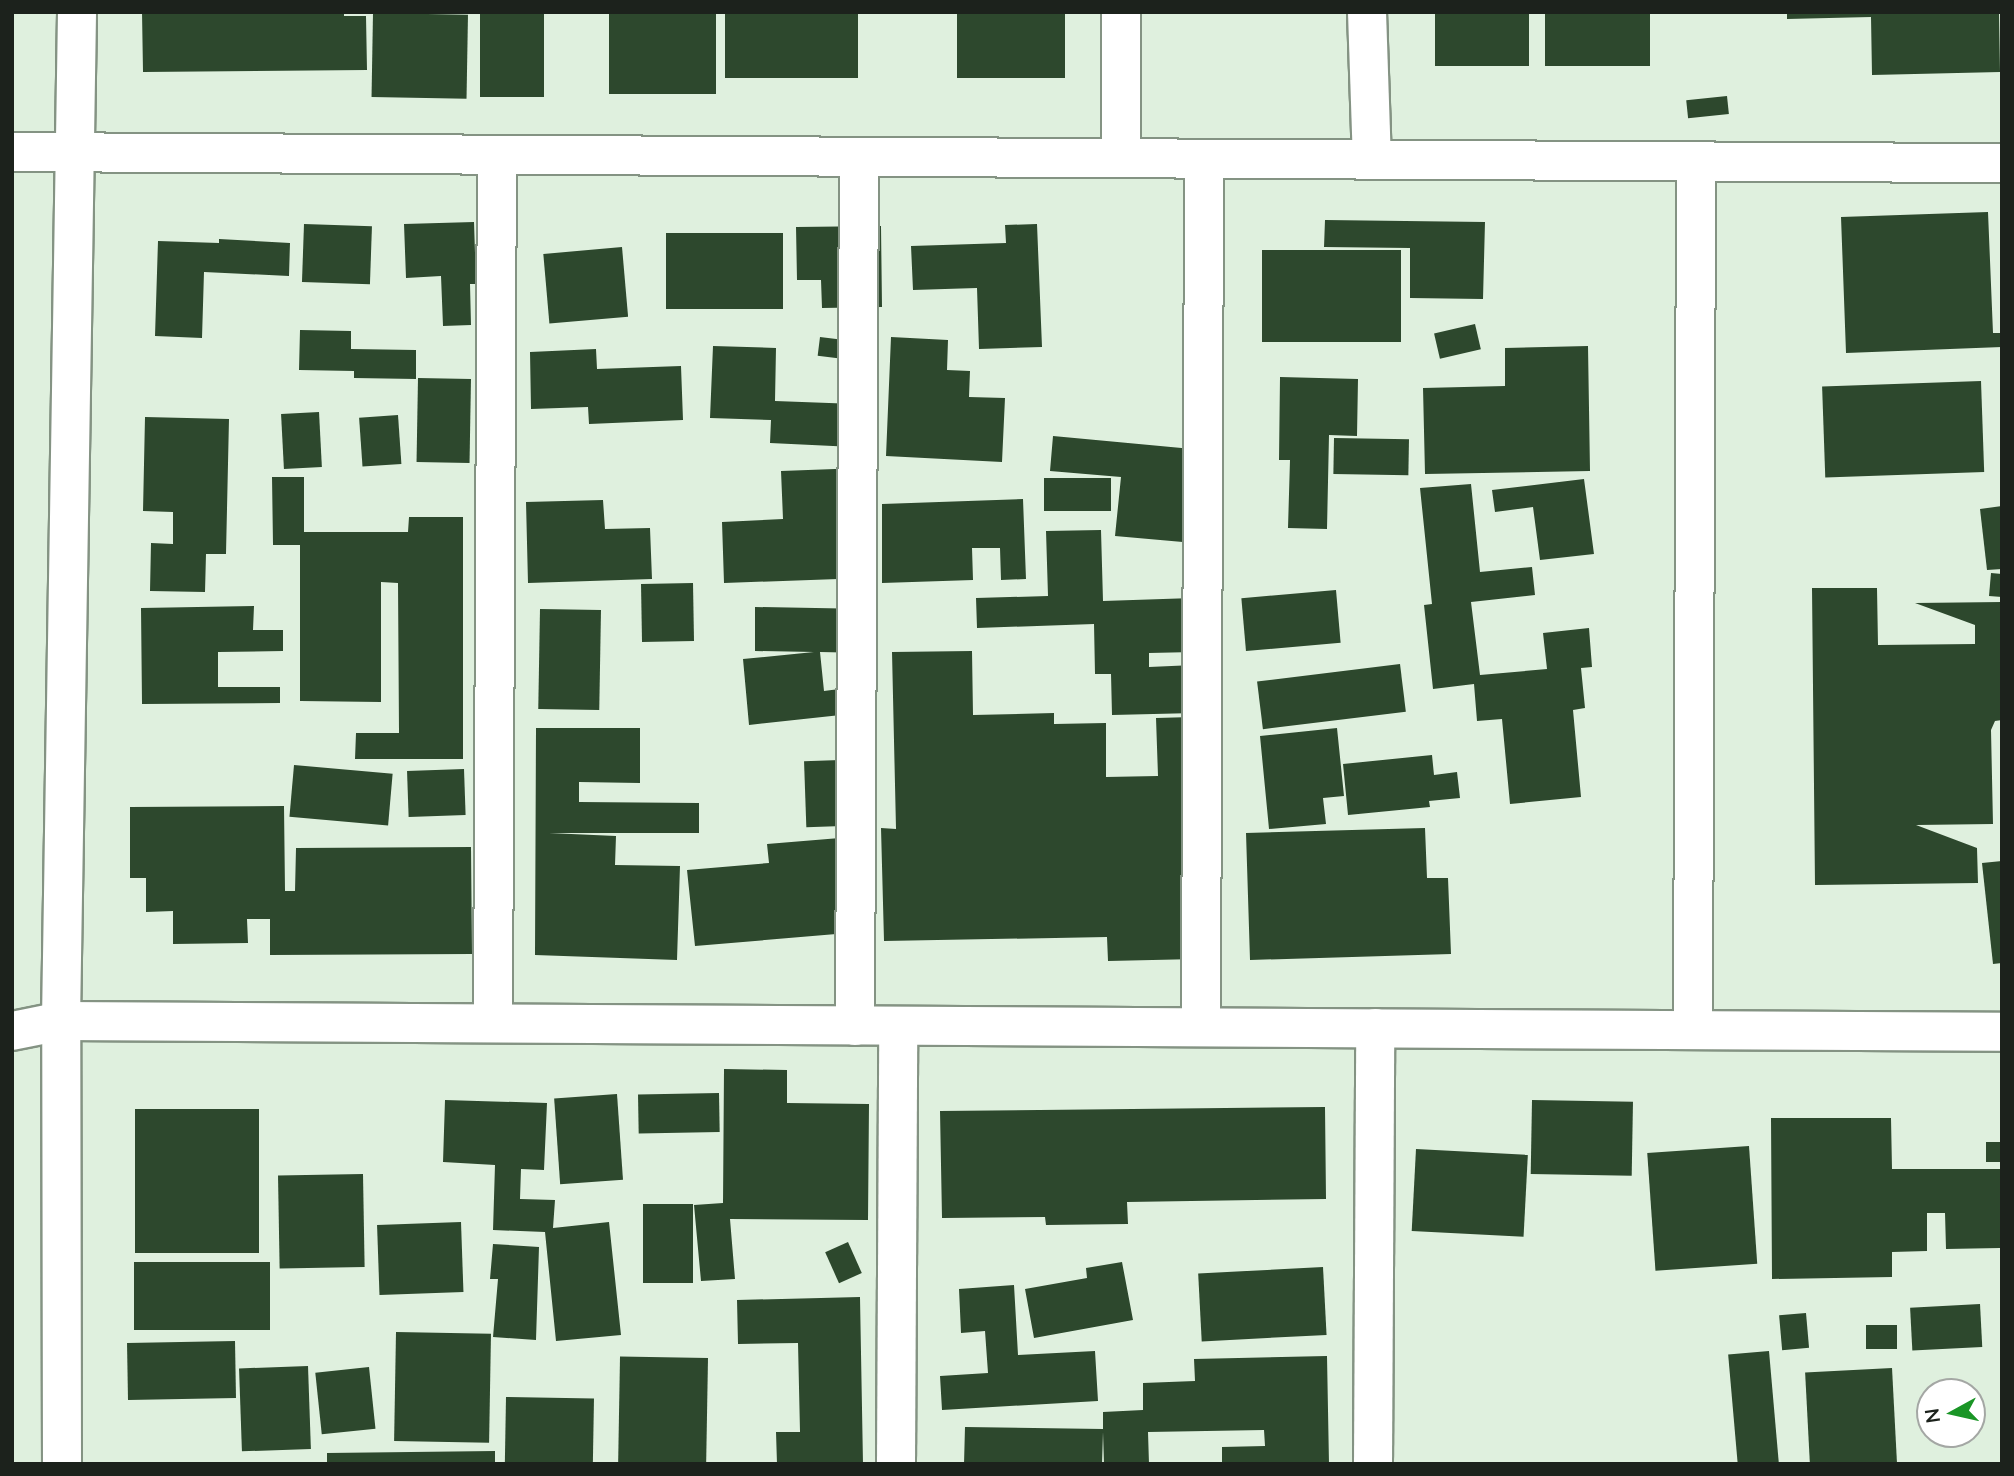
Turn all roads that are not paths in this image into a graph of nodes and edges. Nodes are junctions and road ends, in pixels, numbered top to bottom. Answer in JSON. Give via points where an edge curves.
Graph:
{"nodes":[{"id":1,"x":77,"y":12,"type":"edge"},
{"id":2,"x":1121,"y":12,"type":"edge"},
{"id":3,"x":1367,"y":12,"type":"edge"},
{"id":4,"x":12,"y":152,"type":"edge"},
{"id":5,"x":76,"y":152,"type":"junction"},
{"id":6,"x":497,"y":155,"type":"junction"},
{"id":7,"x":859,"y":157,"type":"junction"},
{"id":8,"x":1121,"y":158,"type":"junction"},
{"id":9,"x":1204,"y":159,"type":"junction"},
{"id":10,"x":1372,"y":160,"type":"junction"},
{"id":11,"x":1696,"y":162,"type":"junction"},
{"id":12,"x":2002,"y":163,"type":"edge"},
{"id":13,"x":61,"y":1021,"type":"junction"},
{"id":14,"x":493,"y":1023,"type":"junction"},
{"id":15,"x":855,"y":1026,"type":"junction"},
{"id":16,"x":898,"y":1026,"type":"junction"},
{"id":17,"x":1200,"y":1027,"type":"junction"},
{"id":18,"x":1374,"y":1028,"type":"junction"},
{"id":19,"x":1693,"y":1030,"type":"junction"},
{"id":20,"x":12,"y":1031,"type":"edge"},
{"id":21,"x":2002,"y":1032,"type":"edge"},
{"id":22,"x":62,"y":1464,"type":"edge"},
{"id":23,"x":895,"y":1464,"type":"edge"},
{"id":24,"x":1373,"y":1464,"type":"edge"}],
"edges":[{"from":1,"to":5,"type":"street"},
{"from":2,"to":8,"type":"street"},
{"from":3,"to":10,"type":"street"},
{"from":4,"to":5,"type":"street"},
{"from":5,"to":6,"type":"street"},
{"from":5,"to":13,"type":"street"},
{"from":6,"to":7,"type":"street"},
{"from":6,"to":14,"type":"street"},
{"from":7,"to":8,"type":"street"},
{"from":7,"to":15,"type":"street"},
{"from":8,"to":9,"type":"street"},
{"from":9,"to":10,"type":"street"},
{"from":9,"to":17,"type":"street"},
{"from":10,"to":11,"type":"street"},
{"from":11,"to":12,"type":"street"},
{"from":11,"to":19,"type":"street"},
{"from":13,"to":14,"type":"street"},
{"from":13,"to":20,"type":"street"},
{"from":13,"to":22,"type":"street"},
{"from":14,"to":15,"type":"street"},
{"from":15,"to":16,"type":"street"},
{"from":16,"to":17,"type":"street"},
{"from":16,"to":23,"type":"street"},
{"from":17,"to":18,"type":"street"},
{"from":18,"to":19,"type":"street"},
{"from":18,"to":24,"type":"street"},
{"from":19,"to":21,"type":"street"}]}
